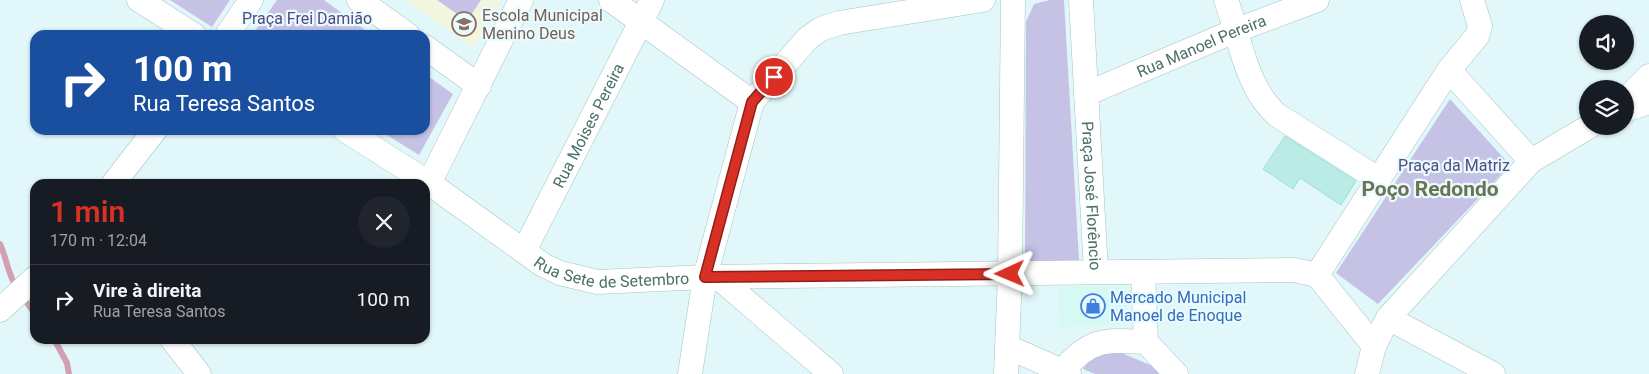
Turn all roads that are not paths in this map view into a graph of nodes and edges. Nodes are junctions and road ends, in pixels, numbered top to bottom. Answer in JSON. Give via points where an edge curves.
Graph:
{"nodes":[{"id":1,"x":139,"y":0,"type":"edge"},
{"id":2,"x":251,"y":0,"type":"edge"},
{"id":3,"x":359,"y":0,"type":"edge"},
{"id":4,"x":521,"y":0,"type":"edge"},
{"id":5,"x":611,"y":0,"type":"edge"},
{"id":6,"x":652,"y":0,"type":"edge"},
{"id":7,"x":983,"y":0,"type":"edge"},
{"id":8,"x":1012,"y":0,"type":"edge"},
{"id":9,"x":1081,"y":0,"type":"edge"},
{"id":10,"x":1226,"y":0,"type":"edge"},
{"id":11,"x":1317,"y":0,"type":"edge"},
{"id":12,"x":1472,"y":0,"type":"edge"},
{"id":13,"x":641,"y":22,"type":"junction"},
{"id":14,"x":186,"y":30,"type":"edge"},
{"id":15,"x":230,"y":30,"type":"edge"},
{"id":16,"x":401,"y":30,"type":"edge"},
{"id":17,"x":1237,"y":30,"type":"junction"},
{"id":18,"x":430,"y":52,"type":"edge"},
{"id":19,"x":1449,"y":70,"type":"junction"},
{"id":20,"x":1649,"y":76,"type":"edge"},
{"id":21,"x":479,"y":86,"type":"junction"},
{"id":22,"x":1634,"y":91,"type":"edge"},
{"id":23,"x":1086,"y":94,"type":"junction"},
{"id":24,"x":752,"y":102,"type":"junction"},
{"id":25,"x":1649,"y":102,"type":"edge"},
{"id":26,"x":1634,"y":107,"type":"edge"},
{"id":27,"x":1579,"y":132,"type":"edge"},
{"id":28,"x":150,"y":135,"type":"edge"},
{"id":29,"x":352,"y":135,"type":"edge"},
{"id":30,"x":1531,"y":160,"type":"junction"},
{"id":31,"x":117,"y":179,"type":"edge"},
{"id":32,"x":422,"y":179,"type":"edge"},
{"id":33,"x":1378,"y":179,"type":"junction"},
{"id":34,"x":430,"y":184,"type":"joint"},
{"id":35,"x":524,"y":251,"type":"junction"},
{"id":36,"x":1096,"y":272,"type":"junction"},
{"id":37,"x":1143,"y":272,"type":"junction"},
{"id":38,"x":1010,"y":274,"type":"junction"},
{"id":39,"x":1317,"y":275,"type":"junction"},
{"id":40,"x":712,"y":277,"type":"junction"},
{"id":41,"x":30,"y":283,"type":"edge"},
{"id":42,"x":4,"y":307,"type":"edge"},
{"id":43,"x":1388,"y":318,"type":"junction"},
{"id":44,"x":1146,"y":342,"type":"junction"},
{"id":45,"x":176,"y":344,"type":"edge"},
{"id":46,"x":1374,"y":346,"type":"junction"},
{"id":47,"x":1008,"y":347,"type":"junction"},
{"id":48,"x":1066,"y":372,"type":"edge"},
{"id":49,"x":199,"y":374,"type":"edge"},
{"id":50,"x":690,"y":374,"type":"edge"},
{"id":51,"x":832,"y":374,"type":"edge"},
{"id":52,"x":1006,"y":374,"type":"edge"},
{"id":53,"x":1176,"y":374,"type":"edge"},
{"id":54,"x":1367,"y":374,"type":"edge"},
{"id":55,"x":1493,"y":374,"type":"edge"}],
"edges":[{"from":1,"to":14,"type":"street"},
{"from":2,"to":15,"type":"street"},
{"from":3,"to":16,"type":"street"},
{"from":4,"to":21,"type":"street"},
{"from":5,"to":13,"type":"street"},
{"from":6,"to":13,"type":"street","name":"Rua Moises Pereira"},
{"from":7,"to":24,"type":"street","via":[[839,23],[821,29],[808,38]]},
{"from":8,"to":38,"type":"street"},
{"from":9,"to":23,"type":"street","name":"Praça José Florêncio"},
{"from":10,"to":17,"type":"street"},
{"from":11,"to":17,"type":"street","name":"Rua Manoel Pereira"},
{"from":12,"to":19,"type":"street","via":[[1480,26],[1477,36]]},
{"from":13,"to":24,"type":"street"},
{"from":13,"to":35,"type":"street","name":"Rua Moises Pereira"},
{"from":17,"to":23,"type":"street","name":"Rua Manoel Pereira"},
{"from":17,"to":33,"type":"street","via":[[1255,89],[1268,107]]},
{"from":18,"to":21,"type":"street"},
{"from":19,"to":30,"type":"street"},
{"from":19,"to":33,"type":"street"},
{"from":20,"to":22,"type":"street"},
{"from":21,"to":34,"type":"street"},
{"from":23,"to":36,"type":"street","name":"Praça José Florêncio"},
{"from":24,"to":40,"type":"street"},
{"from":25,"to":26,"type":"street"},
{"from":27,"to":30,"type":"street"},
{"from":28,"to":31,"type":"street"},
{"from":29,"to":32,"type":"street"},
{"from":30,"to":43,"type":"street"},
{"from":33,"to":39,"type":"street"},
{"from":34,"to":35,"type":"street"},
{"from":35,"to":40,"type":"street","name":"Rua Sete de Setembro","via":[[560,273],[597,282]]},
{"from":36,"to":37,"type":"street"},
{"from":36,"to":38,"type":"street","name":"Praça José Florêncio"},
{"from":37,"to":39,"type":"street","via":[[1294,270]]},
{"from":37,"to":44,"type":"street"},
{"from":38,"to":40,"type":"street","name":"Rua Sete de Setembro"},
{"from":38,"to":47,"type":"street"},
{"from":39,"to":46,"type":"street"},
{"from":40,"to":50,"type":"street"},
{"from":40,"to":51,"type":"street"},
{"from":41,"to":42,"type":"street"},
{"from":43,"to":46,"type":"street"},
{"from":43,"to":55,"type":"street"},
{"from":44,"to":48,"type":"street","via":[[1115,341],[1088,346],[1078,353]]},
{"from":44,"to":53,"type":"street"},
{"from":45,"to":49,"type":"street"},
{"from":46,"to":54,"type":"street"},
{"from":47,"to":48,"type":"street"},
{"from":47,"to":52,"type":"street"}]}
